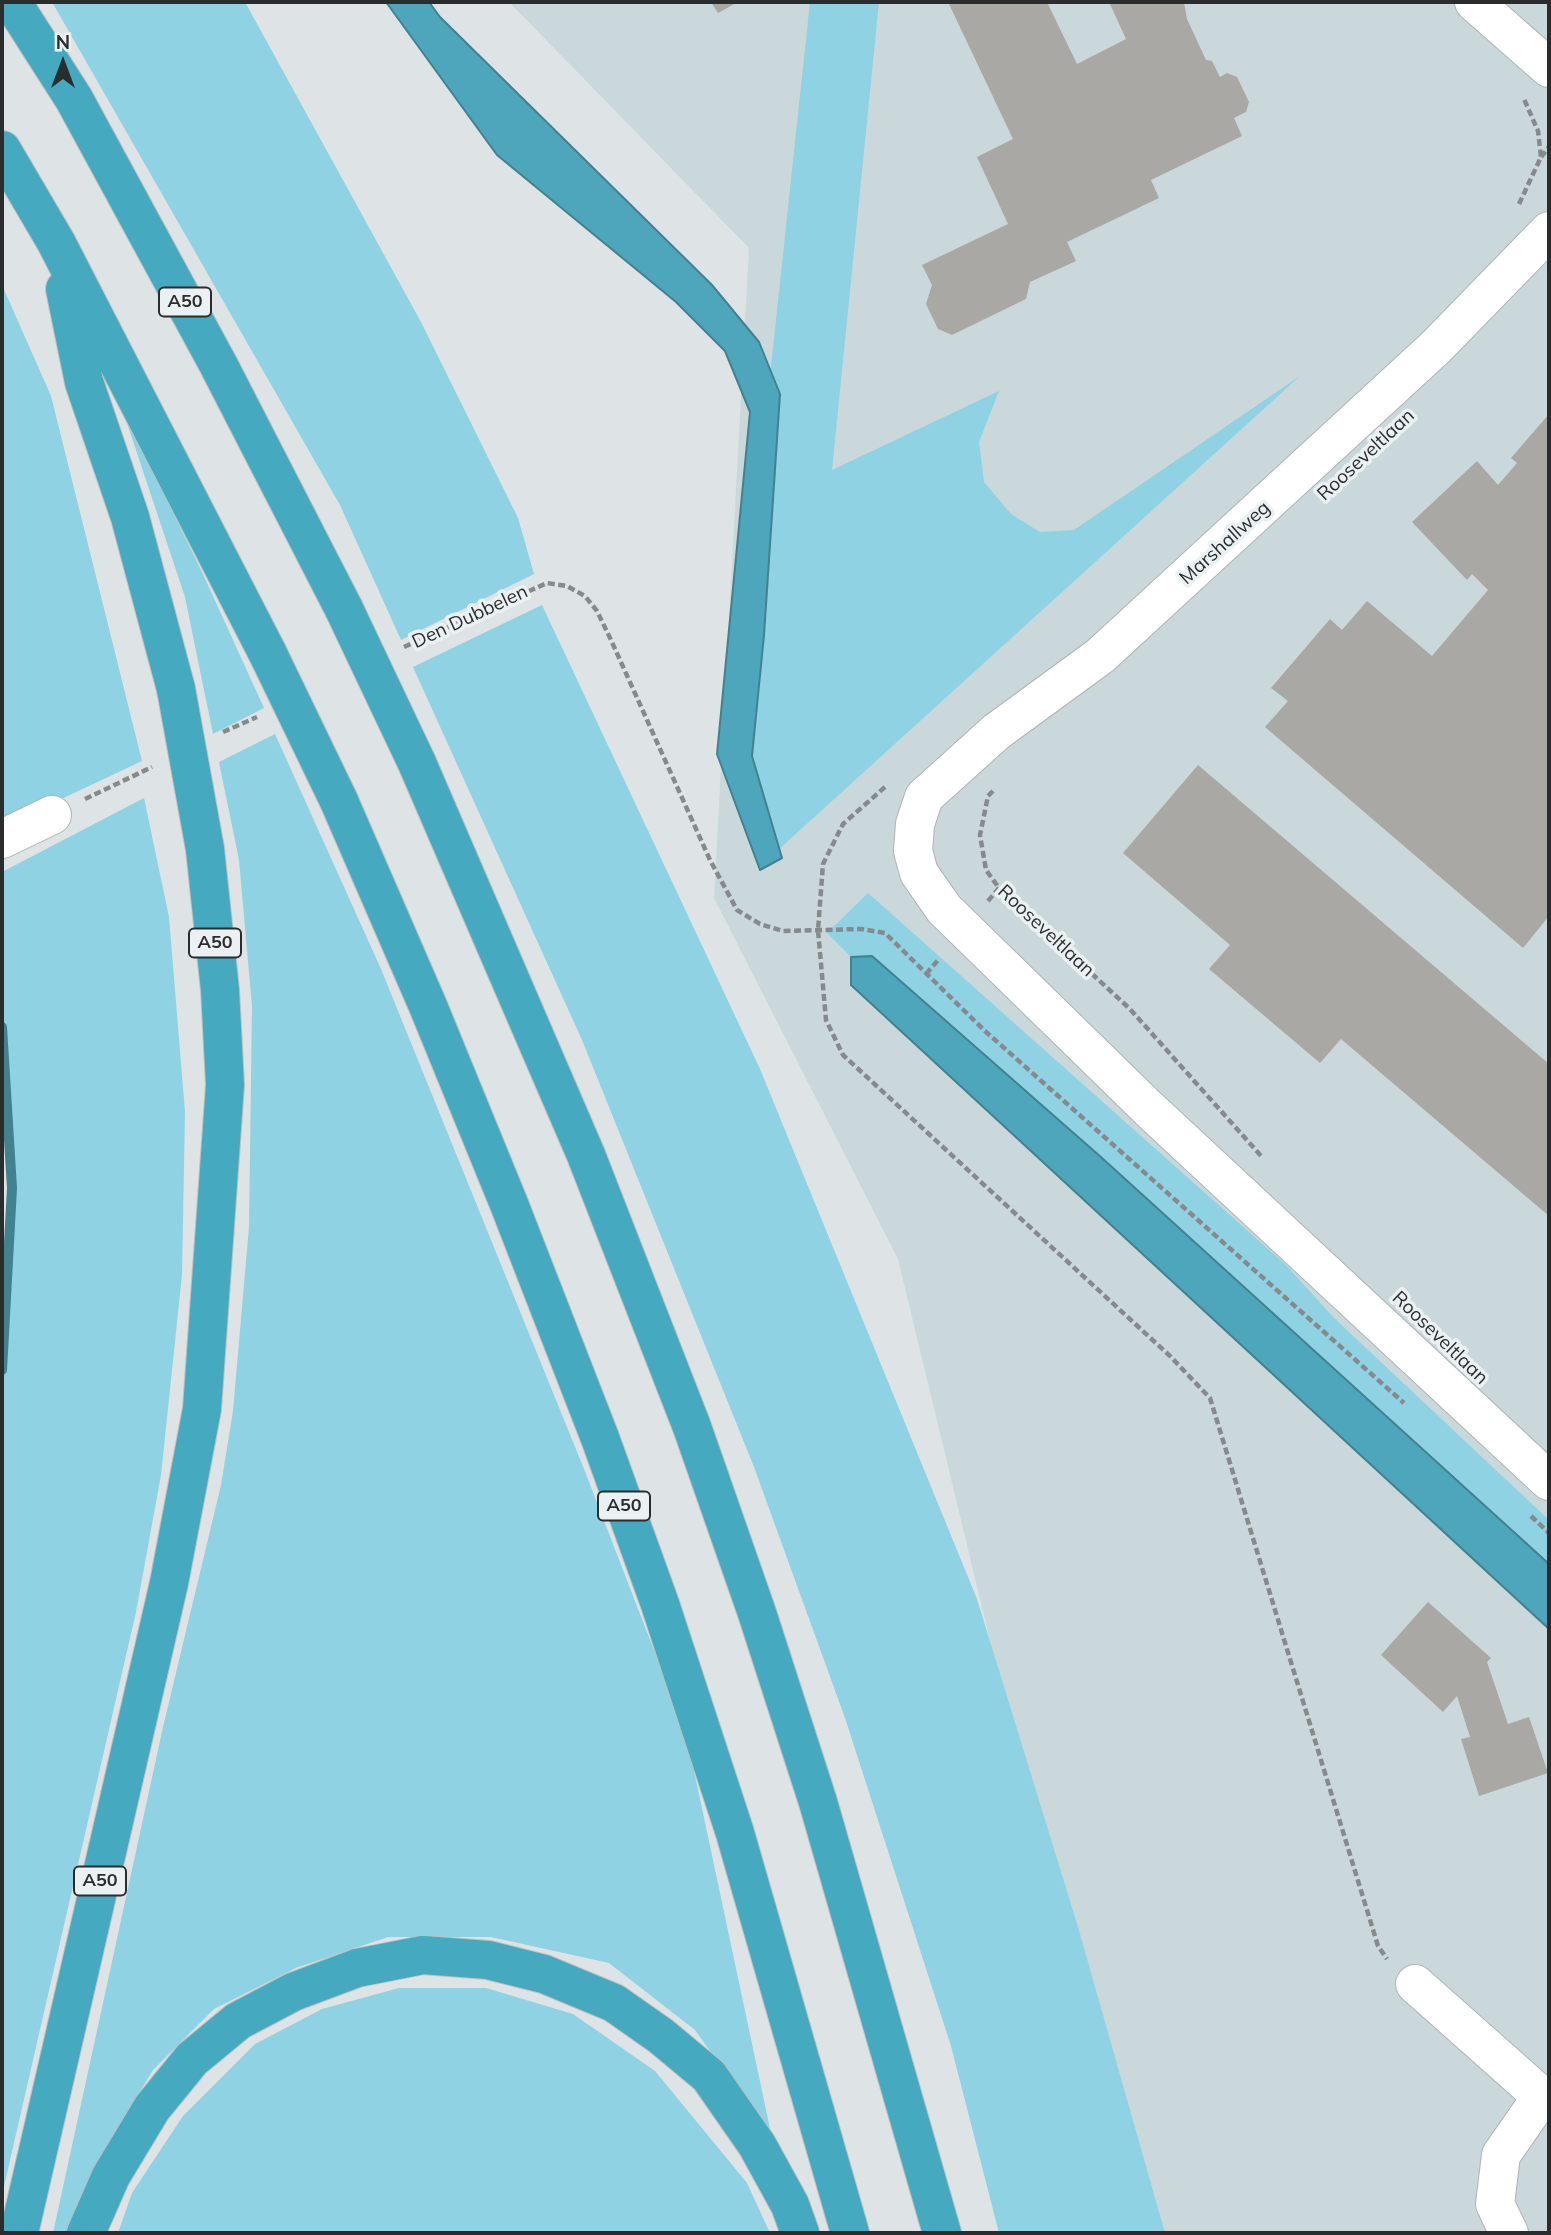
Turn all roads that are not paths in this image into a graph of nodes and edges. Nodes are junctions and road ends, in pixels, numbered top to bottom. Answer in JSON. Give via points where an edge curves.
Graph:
{"nodes":[{"id":1,"x":12,"y":2,"type":"edge"},
{"id":2,"x":1474,"y":2,"type":"edge"},
{"id":3,"x":1549,"y":68,"type":"edge"},
{"id":4,"x":2,"y":150,"type":"edge"},
{"id":5,"x":1549,"y":231,"type":"edge"},
{"id":6,"x":55,"y":242,"type":"junction"},
{"id":7,"x":52,"y":815,"type":"road end"},
{"id":8,"x":2,"y":839,"type":"edge"},
{"id":9,"x":913,"y":851,"type":"joint"},
{"id":10,"x":1549,"y":1480,"type":"edge"},
{"id":11,"x":1415,"y":1984,"type":"road end"},
{"id":12,"x":1545,"y":2100,"type":"edge"},
{"id":13,"x":19,"y":2233,"type":"edge"},
{"id":14,"x":86,"y":2233,"type":"edge"},
{"id":15,"x":800,"y":2233,"type":"edge"},
{"id":16,"x":850,"y":2233,"type":"edge"},
{"id":17,"x":942,"y":2233,"type":"edge"},
{"id":18,"x":1509,"y":2233,"type":"edge"}],
"edges":[{"from":1,"to":17,"type":"highway","number":"A50","bridge":true,"via":[[74,99],[344,609],[417,763],[586,1155],[692,1427],[758,1613],[818,1802]]},
{"from":2,"to":3,"type":"street"},
{"from":4,"to":6,"type":"highway","number":"A50"},
{"from":5,"to":9,"type":"street","name":"Marshallweg","via":[[1436,347],[1120,638],[996,732],[924,797]]},
{"from":6,"to":13,"type":"highway","number":"A50","bridge":true,"via":[[84,382],[130,517],[176,689],[205,849],[225,1085],[202,1409],[169,1583]]},
{"from":6,"to":16,"type":"highway","number":"A50","bridge":true,"via":[[339,801],[509,1204],[655,1591],[735,1833]]},
{"from":7,"to":8,"type":"street"},
{"from":9,"to":10,"type":"street","name":"Rooseveltlaan","via":[[919,873],[944,909],[1149,1109]]},
{"from":11,"to":12,"type":"street"},
{"from":12,"to":18,"type":"street","via":[[1502,2155],[1495,2204]]},
{"from":14,"to":15,"type":"highway","via":[[111,2176],[152,2108],[192,2059],[238,2021],[293,1992],[357,1968],[423,1955],[488,1960],[544,1974],[614,2003],[660,2036],[709,2076],[758,2145]]}]}
